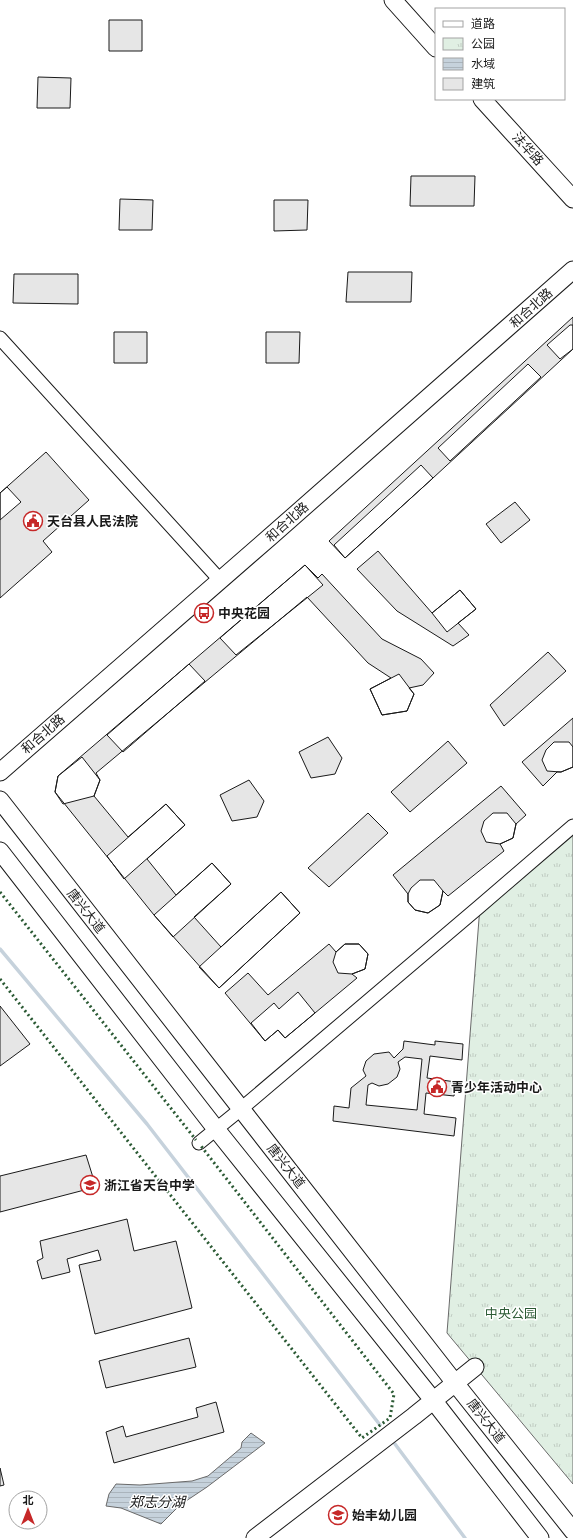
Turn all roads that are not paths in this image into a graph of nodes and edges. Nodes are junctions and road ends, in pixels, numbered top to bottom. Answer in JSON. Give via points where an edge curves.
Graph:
{"nodes":[{"id":1,"x":393,"y":0,"type":"edge"},
{"id":2,"x":435,"y":47,"type":"edge"},
{"id":3,"x":483,"y":100,"type":"edge"},
{"id":4,"x":573,"y":199,"type":"edge"},
{"id":5,"x":573,"y":270,"type":"edge"},
{"id":6,"x":0,"y":338,"type":"edge"},
{"id":7,"x":220,"y":580,"type":"junction"},
{"id":8,"x":0,"y":772,"type":"edge"},
{"id":9,"x":0,"y":800,"type":"edge"},
{"id":10,"x":573,"y":826,"type":"edge"},
{"id":11,"x":0,"y":851,"type":"edge"},
{"id":12,"x":241,"y":1109,"type":"junction"},
{"id":13,"x":216,"y":1129,"type":"junction"},
{"id":14,"x":199,"y":1143,"type":"dead end"},
{"id":15,"x":475,"y":1367,"type":"dead end"},
{"id":16,"x":455,"y":1383,"type":"junction"},
{"id":17,"x":433,"y":1401,"type":"junction"},
{"id":18,"x":573,"y":1531,"type":"edge"},
{"id":19,"x":255,"y":1538,"type":"edge"},
{"id":20,"x":540,"y":1538,"type":"edge"}],
"edges":[{"from":1,"to":2,"type":"main road"},
{"from":3,"to":4,"type":"main road","name":"法华路"},
{"from":5,"to":7,"type":"main road","name":"和合北路"},
{"from":6,"to":7,"type":"street"},
{"from":7,"to":8,"type":"main road","name":"和合北路"},
{"from":9,"to":12,"type":"main road","name":"唐兴大道"},
{"from":10,"to":12,"type":"street"},
{"from":11,"to":13,"type":"main road"},
{"from":12,"to":13,"type":"street"},
{"from":12,"to":16,"type":"main road","name":"唐兴大道"},
{"from":13,"to":14,"type":"street"},
{"from":13,"to":17,"type":"main road"},
{"from":15,"to":16,"type":"main road"},
{"from":16,"to":17,"type":"main road"},
{"from":16,"to":18,"type":"main road","name":"唐兴大道"},
{"from":17,"to":19,"type":"main road"},
{"from":17,"to":20,"type":"main road"}]}
